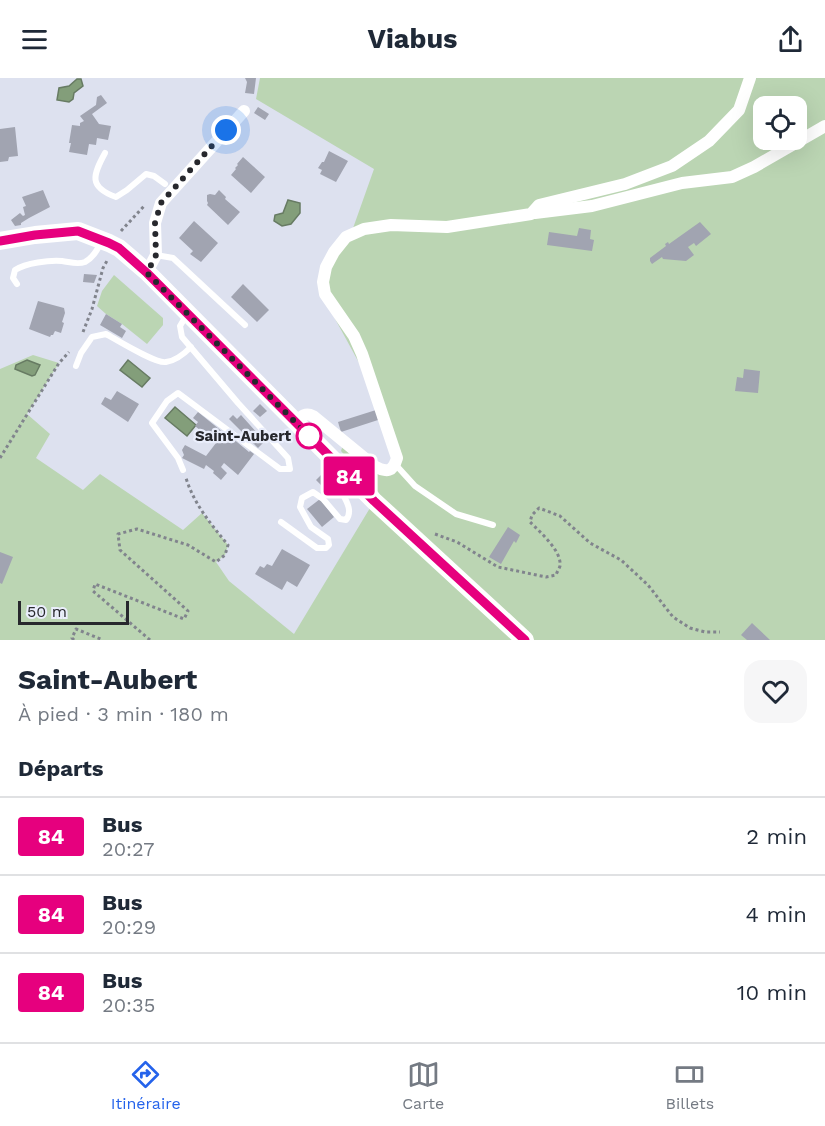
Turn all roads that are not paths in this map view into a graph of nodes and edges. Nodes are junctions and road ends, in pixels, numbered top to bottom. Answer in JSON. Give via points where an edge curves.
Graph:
{"nodes":[{"id":1,"x":750,"y":78,"type":"edge"},
{"id":2,"x":244,"y":111,"type":"dead end"},
{"id":3,"x":825,"y":126,"type":"edge"},
{"id":4,"x":105,"y":153,"type":"dead end"},
{"id":5,"x":165,"y":184,"type":"dead end"},
{"id":6,"x":531,"y":214,"type":"junction"},
{"id":7,"x":0,"y":241,"type":"edge"},
{"id":8,"x":107,"y":248,"type":"junction"},
{"id":9,"x":156,"y":255,"type":"junction"},
{"id":10,"x":147,"y":273,"type":"junction"},
{"id":11,"x":17,"y":284,"type":"dead end"},
{"id":12,"x":188,"y":313,"type":"junction"},
{"id":13,"x":245,"y":325,"type":"dead end"},
{"id":14,"x":191,"y":347,"type":"junction"},
{"id":15,"x":75,"y":366,"type":"dead end"},
{"id":16,"x":296,"y":422,"type":"junction"},
{"id":17,"x":395,"y":464,"type":"junction"},
{"id":18,"x":183,"y":470,"type":"road end"},
{"id":19,"x":347,"y":474,"type":"junction"},
{"id":20,"x":281,"y":522,"type":"dead end"},
{"id":21,"x":493,"y":525,"type":"dead end"},
{"id":22,"x":525,"y":640,"type":"edge"}],
"edges":[{"from":1,"to":6,"type":"street","via":[[739,110],[709,141],[672,166],[625,184],[539,205]]},
{"from":2,"to":9,"type":"street","via":[[161,203],[155,223]]},
{"from":3,"to":6,"type":"street","via":[[732,177],[682,183],[592,206]]},
{"from":4,"to":5,"type":"lane","via":[[96,170],[96,183],[102,192],[116,197],[146,174]]},
{"from":6,"to":17,"type":"street","via":[[447,227],[391,225],[364,229],[346,237],[334,252],[326,267],[325,294],[362,354],[397,458]]},
{"from":7,"to":8,"type":"main road","via":[[78,231]]},
{"from":8,"to":10,"type":"main road","via":[[119,248]]},
{"from":8,"to":11,"type":"lane","via":[[86,262],[24,265],[15,270],[13,278]]},
{"from":9,"to":10,"type":"street"},
{"from":9,"to":13,"type":"lane","via":[[173,258]]},
{"from":10,"to":12,"type":"main road"},
{"from":12,"to":14,"type":"lane","via":[[180,326]]},
{"from":12,"to":16,"type":"main road"},
{"from":14,"to":15,"type":"lane","via":[[166,363],[106,334],[92,337]]},
{"from":14,"to":18,"type":"lane","via":[[288,458],[290,469],[280,469],[178,393],[166,401],[152,423]]},
{"from":16,"to":17,"type":"street","via":[[309,414],[374,466],[386,471]]},
{"from":16,"to":19,"type":"main road"},
{"from":17,"to":21,"type":"lane","via":[[415,486],[456,514]]},
{"from":19,"to":20,"type":"lane","via":[[337,483],[350,507],[346,520],[340,519],[314,492],[302,498],[300,507],[311,527],[328,539],[326,548],[317,548]]},
{"from":19,"to":22,"type":"main road"}]}
